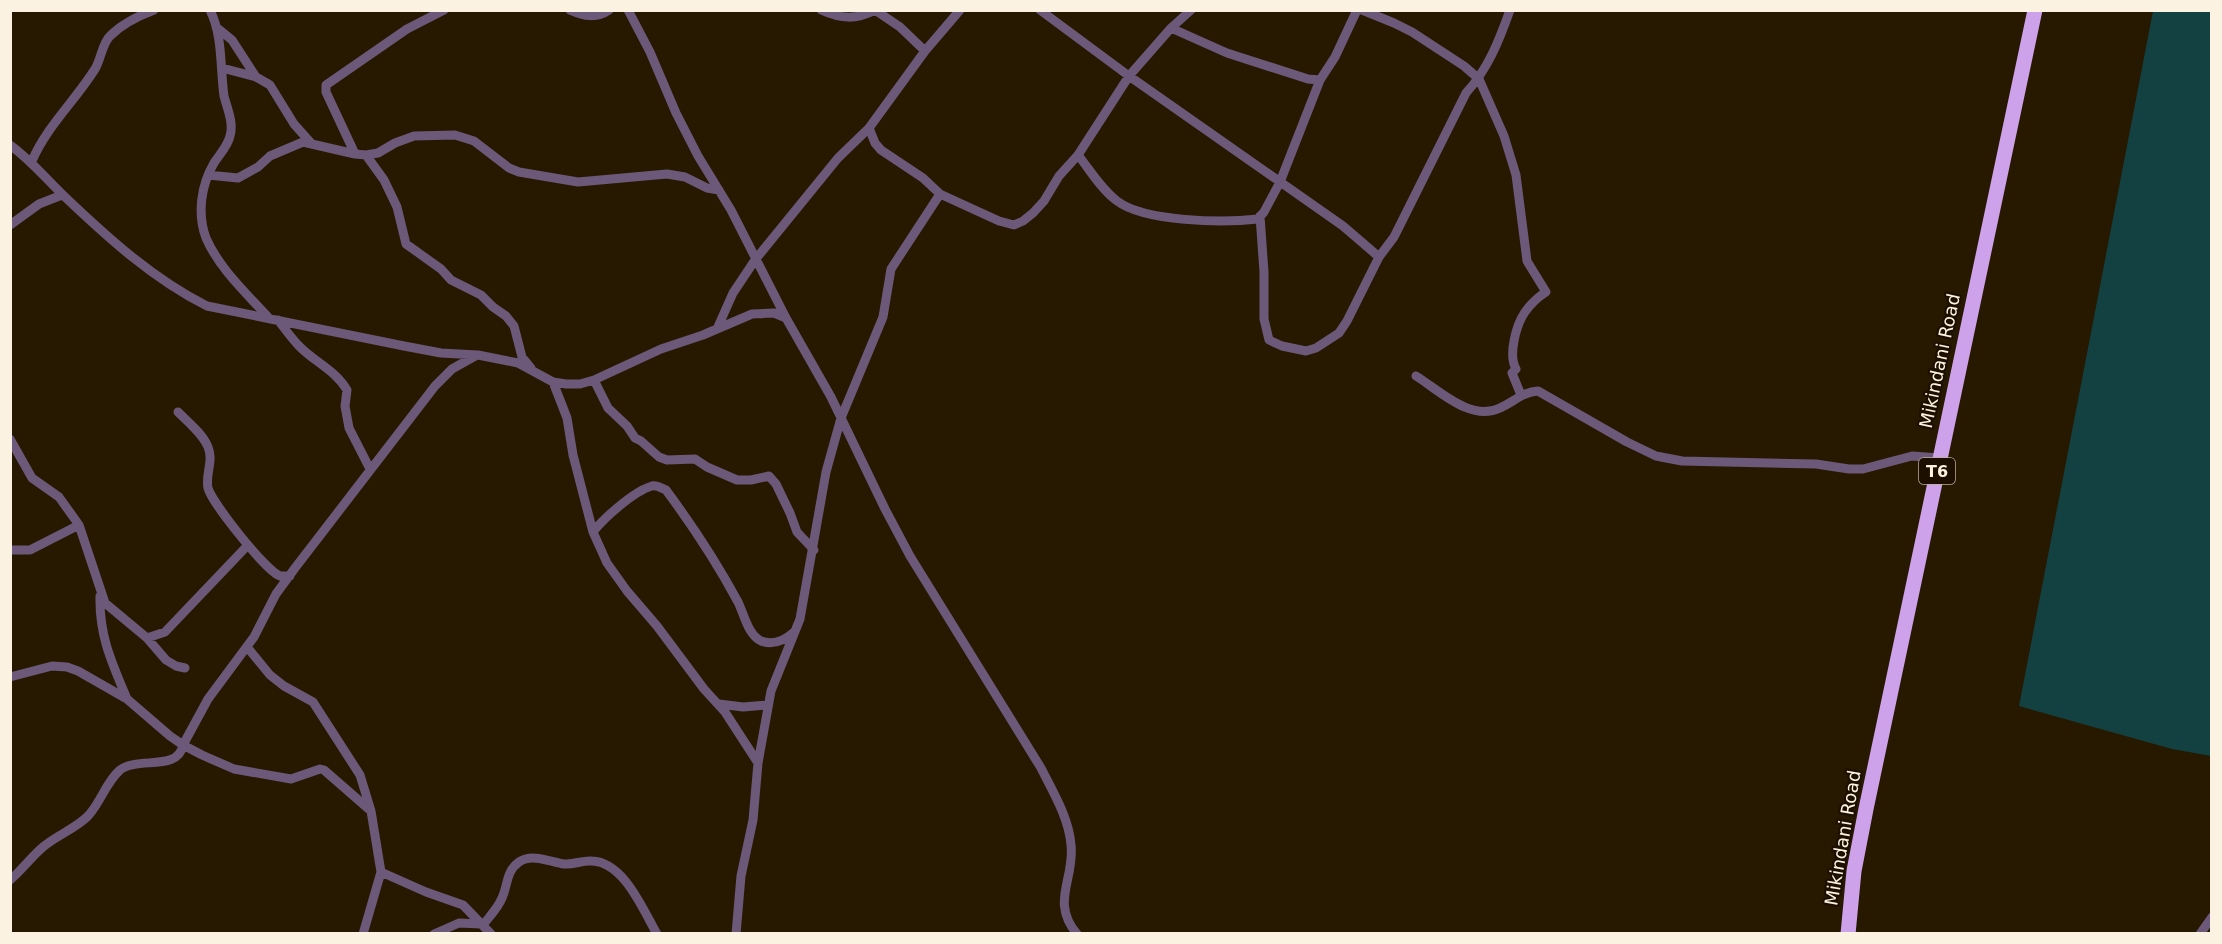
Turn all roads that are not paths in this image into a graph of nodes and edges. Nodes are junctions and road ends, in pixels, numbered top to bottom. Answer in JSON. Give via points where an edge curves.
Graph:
{"nodes":[{"id":1,"x":154,"y":10,"type":"edge"},
{"id":2,"x":210,"y":10,"type":"edge"},
{"id":3,"x":444,"y":10,"type":"edge"},
{"id":4,"x":570,"y":10,"type":"edge"},
{"id":5,"x":609,"y":10,"type":"edge"},
{"id":6,"x":628,"y":10,"type":"edge"},
{"id":7,"x":821,"y":10,"type":"edge"},
{"id":8,"x":875,"y":10,"type":"edge"},
{"id":9,"x":960,"y":10,"type":"edge"},
{"id":10,"x":1040,"y":10,"type":"edge"},
{"id":11,"x":1191,"y":10,"type":"edge"},
{"id":12,"x":1357,"y":10,"type":"edge"},
{"id":13,"x":1362,"y":10,"type":"edge"},
{"id":14,"x":1510,"y":10,"type":"edge"},
{"id":15,"x":2035,"y":10,"type":"edge"},
{"id":16,"x":216,"y":27,"type":"junction"},
{"id":17,"x":1171,"y":28,"type":"junction"},
{"id":18,"x":925,"y":51,"type":"junction"},
{"id":19,"x":222,"y":68,"type":"junction"},
{"id":20,"x":1129,"y":76,"type":"junction"},
{"id":21,"x":256,"y":77,"type":"junction"},
{"id":22,"x":1320,"y":80,"type":"junction"},
{"id":23,"x":1479,"y":80,"type":"junction"},
{"id":24,"x":869,"y":128,"type":"junction"},
{"id":25,"x":311,"y":143,"type":"junction"},
{"id":26,"x":10,"y":144,"type":"edge"},
{"id":27,"x":355,"y":154,"type":"junction"},
{"id":28,"x":366,"y":155,"type":"junction"},
{"id":29,"x":1078,"y":155,"type":"junction"},
{"id":30,"x":32,"y":161,"type":"junction"},
{"id":31,"x":208,"y":175,"type":"junction"},
{"id":32,"x":1281,"y":182,"type":"junction"},
{"id":33,"x":718,"y":189,"type":"junction"},
{"id":34,"x":940,"y":194,"type":"junction"},
{"id":35,"x":62,"y":195,"type":"junction"},
{"id":36,"x":1260,"y":216,"type":"junction"},
{"id":37,"x":10,"y":225,"type":"edge"},
{"id":38,"x":1379,"y":257,"type":"junction"},
{"id":39,"x":755,"y":260,"type":"junction"},
{"id":40,"x":268,"y":317,"type":"junction"},
{"id":41,"x":786,"y":318,"type":"junction"},
{"id":42,"x":278,"y":320,"type":"junction"},
{"id":43,"x":717,"y":329,"type":"junction"},
{"id":44,"x":478,"y":355,"type":"junction"},
{"id":45,"x":531,"y":369,"type":"junction"},
{"id":46,"x":1416,"y":376,"type":"dead end"},
{"id":47,"x":594,"y":380,"type":"junction"},
{"id":48,"x":553,"y":382,"type":"junction"},
{"id":49,"x":1521,"y":395,"type":"junction"},
{"id":50,"x":178,"y":412,"type":"dead end"},
{"id":51,"x":841,"y":418,"type":"junction"},
{"id":52,"x":10,"y":439,"type":"edge"},
{"id":53,"x":1939,"y":458,"type":"junction"},
{"id":54,"x":370,"y":469,"type":"junction"},
{"id":55,"x":79,"y":525,"type":"junction"},
{"id":56,"x":593,"y":532,"type":"junction"},
{"id":57,"x":248,"y":545,"type":"junction"},
{"id":58,"x":10,"y":550,"type":"edge"},
{"id":59,"x":813,"y":550,"type":"junction"},
{"id":60,"x":290,"y":576,"type":"junction"},
{"id":61,"x":100,"y":594,"type":"junction"},
{"id":62,"x":796,"y":630,"type":"junction"},
{"id":63,"x":147,"y":638,"type":"junction"},
{"id":64,"x":247,"y":647,"type":"junction"},
{"id":65,"x":184,"y":668,"type":"dead end"},
{"id":66,"x":10,"y":677,"type":"edge"},
{"id":67,"x":127,"y":699,"type":"junction"},
{"id":68,"x":719,"y":704,"type":"junction"},
{"id":69,"x":768,"y":705,"type":"junction"},
{"id":70,"x":183,"y":745,"type":"junction"},
{"id":71,"x":759,"y":764,"type":"junction"},
{"id":72,"x":370,"y":811,"type":"junction"},
{"id":73,"x":381,"y":872,"type":"junction"},
{"id":74,"x":10,"y":880,"type":"edge"},
{"id":75,"x":2211,"y":917,"type":"edge"},
{"id":76,"x":482,"y":924,"type":"junction"},
{"id":77,"x":363,"y":933,"type":"edge"},
{"id":78,"x":434,"y":933,"type":"edge"},
{"id":79,"x":491,"y":933,"type":"edge"},
{"id":80,"x":657,"y":933,"type":"edge"},
{"id":81,"x":735,"y":933,"type":"edge"},
{"id":82,"x":1077,"y":933,"type":"edge"},
{"id":83,"x":1848,"y":933,"type":"edge"},
{"id":84,"x":2200,"y":933,"type":"edge"}],
"edges":[{"from":1,"to":30,"type":"street","via":[[109,37],[97,66],[44,137]]},
{"from":2,"to":16,"type":"street"},
{"from":3,"to":27,"type":"street","via":[[406,28],[326,85]]},
{"from":4,"to":5,"type":"street","via":[[590,16],[600,16]]},
{"from":6,"to":33,"type":"street","via":[[676,113]]},
{"from":7,"to":8,"type":"street","via":[[854,19]]},
{"from":8,"to":18,"type":"street"},
{"from":9,"to":18,"type":"street"},
{"from":10,"to":20,"type":"street"},
{"from":11,"to":17,"type":"street"},
{"from":12,"to":22,"type":"street"},
{"from":13,"to":23,"type":"street","via":[[1412,32]]},
{"from":14,"to":23,"type":"street"},
{"from":15,"to":53,"type":"highway","name":"Mikindani Road","number":"T6"},
{"from":16,"to":19,"type":"street"},
{"from":16,"to":21,"type":"street","via":[[232,40]]},
{"from":17,"to":20,"type":"street"},
{"from":17,"to":22,"type":"street","via":[[1227,54]]},
{"from":18,"to":24,"type":"street"},
{"from":19,"to":21,"type":"street"},
{"from":19,"to":31,"type":"street","via":[[230,136]]},
{"from":20,"to":29,"type":"street"},
{"from":20,"to":32,"type":"street"},
{"from":21,"to":25,"type":"street","via":[[270,85]]},
{"from":22,"to":32,"type":"street"},
{"from":23,"to":38,"type":"street","via":[[1466,93],[1394,237]]},
{"from":23,"to":49,"type":"street","via":[[1516,175],[1527,261],[1546,292],[1523,314],[1516,336],[1512,362],[1516,369],[1512,373]]},
{"from":24,"to":34,"type":"street","via":[[881,150]]},
{"from":24,"to":39,"type":"street","via":[[838,158]]},
{"from":25,"to":27,"type":"street"},
{"from":25,"to":31,"type":"street","via":[[298,143],[274,154],[238,178]]},
{"from":26,"to":30,"type":"street"},
{"from":27,"to":28,"type":"street"},
{"from":28,"to":33,"type":"street","via":[[414,136],[455,135],[474,141],[519,172],[592,182],[667,174]]},
{"from":28,"to":45,"type":"street","via":[[397,207],[406,244],[506,316],[514,326],[522,357]]},
{"from":29,"to":34,"type":"street","via":[[1044,201],[1019,223],[1007,224]]},
{"from":29,"to":36,"type":"street","via":[[1118,201],[1146,213],[1221,221]]},
{"from":30,"to":35,"type":"street"},
{"from":31,"to":40,"type":"street","via":[[202,193],[205,236],[221,262]]},
{"from":32,"to":36,"type":"street"},
{"from":32,"to":38,"type":"street"},
{"from":33,"to":39,"type":"street"},
{"from":34,"to":51,"type":"street","via":[[891,269],[884,317]]},
{"from":35,"to":37,"type":"street","via":[[39,204]]},
{"from":35,"to":40,"type":"street","via":[[179,292],[207,306]]},
{"from":36,"to":38,"type":"street","via":[[1264,319],[1269,340],[1274,344],[1310,350],[1338,333]]},
{"from":39,"to":41,"type":"street"},
{"from":39,"to":43,"type":"street","via":[[733,293]]},
{"from":40,"to":42,"type":"street"},
{"from":41,"to":43,"type":"street","via":[[766,312]]},
{"from":41,"to":51,"type":"street"},
{"from":42,"to":44,"type":"street","via":[[441,353]]},
{"from":42,"to":54,"type":"street","via":[[300,347],[347,390],[349,428]]},
{"from":43,"to":47,"type":"street"},
{"from":44,"to":45,"type":"street"},
{"from":44,"to":54,"type":"street","via":[[453,369],[435,386]]},
{"from":45,"to":48,"type":"street"},
{"from":46,"to":49,"type":"street","via":[[1474,411],[1497,410]]},
{"from":47,"to":48,"type":"street","via":[[580,384]]},
{"from":47,"to":59,"type":"street","via":[[608,408],[658,457],[695,459],[737,480],[769,476],[797,532]]},
{"from":48,"to":56,"type":"street","via":[[563,405]]},
{"from":49,"to":53,"type":"street","via":[[1538,391],[1656,456],[1682,460],[1849,469],[1912,456]]},
{"from":50,"to":57,"type":"street","via":[[206,443],[210,495]]},
{"from":51,"to":59,"type":"street","via":[[826,472]]},
{"from":51,"to":82,"type":"street","via":[[910,556],[1057,800],[1072,848],[1064,907],[1066,919]]},
{"from":52,"to":55,"type":"street","via":[[32,478],[59,497]]},
{"from":53,"to":83,"type":"highway","name":"Mikindani Road","number":"T6","via":[[1854,871]]},
{"from":54,"to":60,"type":"street"},
{"from":55,"to":58,"type":"street","via":[[30,550]]},
{"from":55,"to":61,"type":"street"},
{"from":56,"to":62,"type":"street","via":[[630,499],[653,486],[666,490],[730,587],[756,637],[778,642]]},
{"from":56,"to":68,"type":"street","via":[[607,563],[627,591]]},
{"from":57,"to":60,"type":"street","via":[[273,572]]},
{"from":57,"to":63,"type":"street","via":[[165,632]]},
{"from":59,"to":62,"type":"street"},
{"from":60,"to":64,"type":"street"},
{"from":61,"to":63,"type":"street","via":[[108,606]]},
{"from":61,"to":67,"type":"street","via":[[106,647]]},
{"from":62,"to":69,"type":"street"},
{"from":63,"to":65,"type":"street","via":[[166,660]]},
{"from":64,"to":70,"type":"street","via":[[208,699]]},
{"from":64,"to":72,"type":"street","via":[[270,675],[308,698],[317,708],[357,770]]},
{"from":66,"to":67,"type":"street","via":[[60,666],[78,671]]},
{"from":67,"to":70,"type":"street"},
{"from":68,"to":69,"type":"street"},
{"from":68,"to":71,"type":"street"},
{"from":69,"to":71,"type":"street"},
{"from":70,"to":72,"type":"street","via":[[234,768],[275,777],[291,779],[324,770]]},
{"from":70,"to":74,"type":"street","via":[[174,759],[135,763],[117,773],[87,816],[42,848]]},
{"from":71,"to":81,"type":"street"},
{"from":72,"to":73,"type":"street"},
{"from":73,"to":76,"type":"street","via":[[463,905]]},
{"from":73,"to":77,"type":"street"},
{"from":75,"to":84,"type":"street"},
{"from":76,"to":78,"type":"street","via":[[459,923]]},
{"from":76,"to":79,"type":"street"},
{"from":76,"to":80,"type":"street","via":[[502,897],[508,874],[519,862],[527,858],[572,864],[590,860],[607,866],[626,881]]}]}
